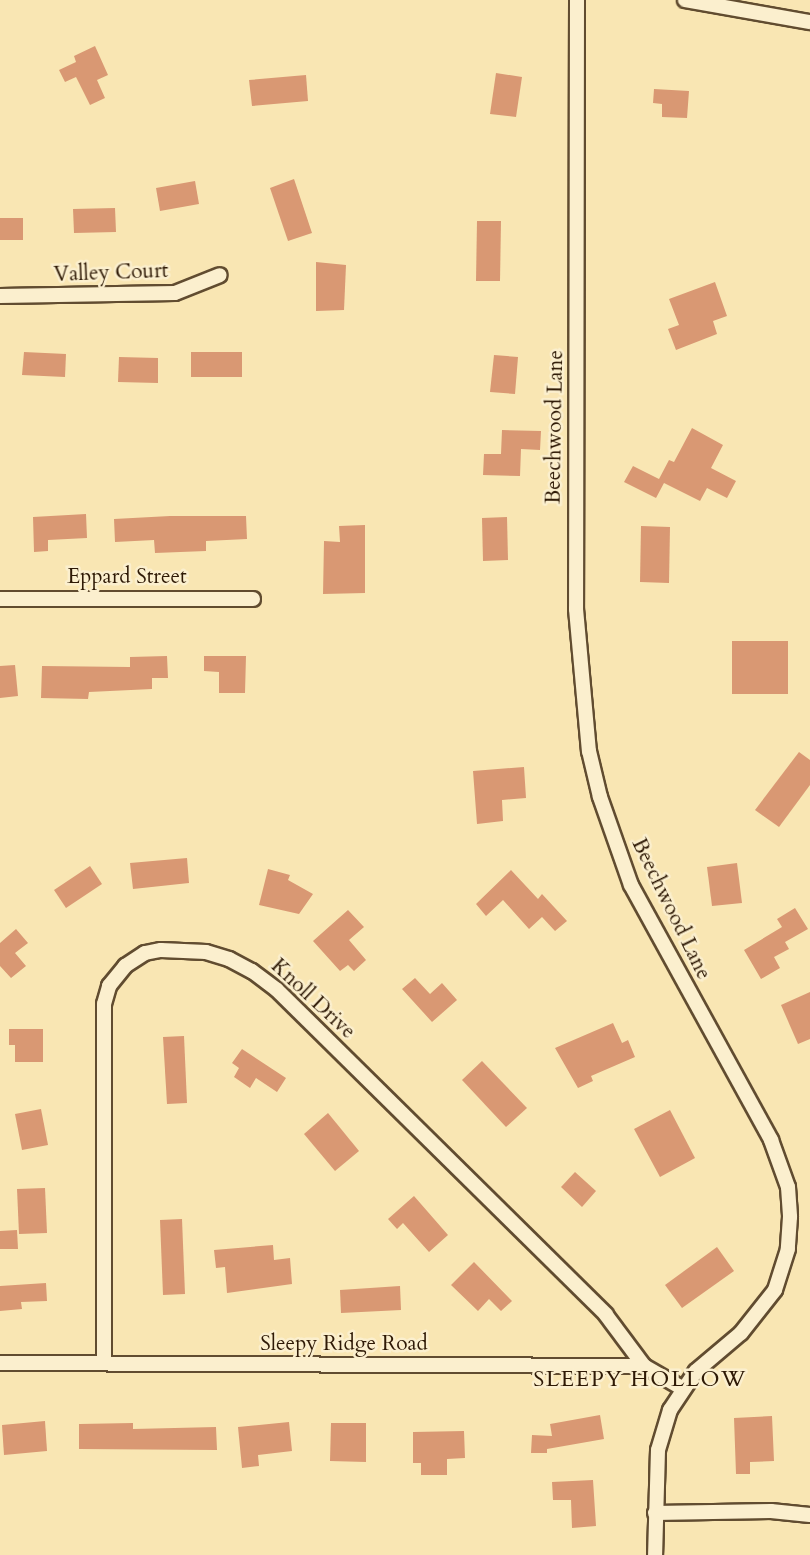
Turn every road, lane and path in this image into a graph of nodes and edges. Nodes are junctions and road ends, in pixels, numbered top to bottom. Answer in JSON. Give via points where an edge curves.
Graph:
{"nodes":[{"id":1,"x":577,"y":0,"type":"edge"},
{"id":2,"x":685,"y":0,"type":"edge"},
{"id":3,"x":810,"y":22,"type":"edge"},
{"id":4,"x":220,"y":275,"type":"dead end"},
{"id":5,"x":0,"y":296,"type":"edge"},
{"id":6,"x":0,"y":598,"type":"edge"},
{"id":7,"x":253,"y":599,"type":"dead end"},
{"id":8,"x":0,"y":1363,"type":"edge"},
{"id":9,"x":104,"y":1363,"type":"junction"},
{"id":10,"x":645,"y":1366,"type":"junction"},
{"id":11,"x":682,"y":1389,"type":"junction"},
{"id":12,"x":655,"y":1513,"type":"junction"},
{"id":13,"x":810,"y":1515,"type":"edge"},
{"id":14,"x":655,"y":1555,"type":"edge"}],
"edges":[{"from":1,"to":11,"type":"street","name":"Beechwood Lane","via":[[576,609],[589,751],[600,797],[631,885],[771,1140],[782,1164],[790,1217],[788,1249],[775,1290],[741,1334],[696,1371]]},
{"from":2,"to":3,"type":"street"},
{"from":4,"to":5,"type":"street","name":"Valley Court","via":[[175,293]]},
{"from":6,"to":7,"type":"street","name":"Eppard Street"},
{"from":8,"to":9,"type":"street","name":"Sleepy Ridge Road"},
{"from":9,"to":10,"type":"street","name":"Sleepy Ridge Road"},
{"from":9,"to":10,"type":"street","name":"Knoll Drive","via":[[104,1004],[109,986],[125,966],[145,953],[161,950],[206,952],[252,971],[277,990],[606,1315]]},
{"from":10,"to":11,"type":"street"},
{"from":11,"to":12,"type":"street","name":"Beechwood Lane","via":[[662,1432]]},
{"from":12,"to":13,"type":"street","via":[[771,1511]]},
{"from":12,"to":14,"type":"street","name":"Beechwood Lane"}]}
